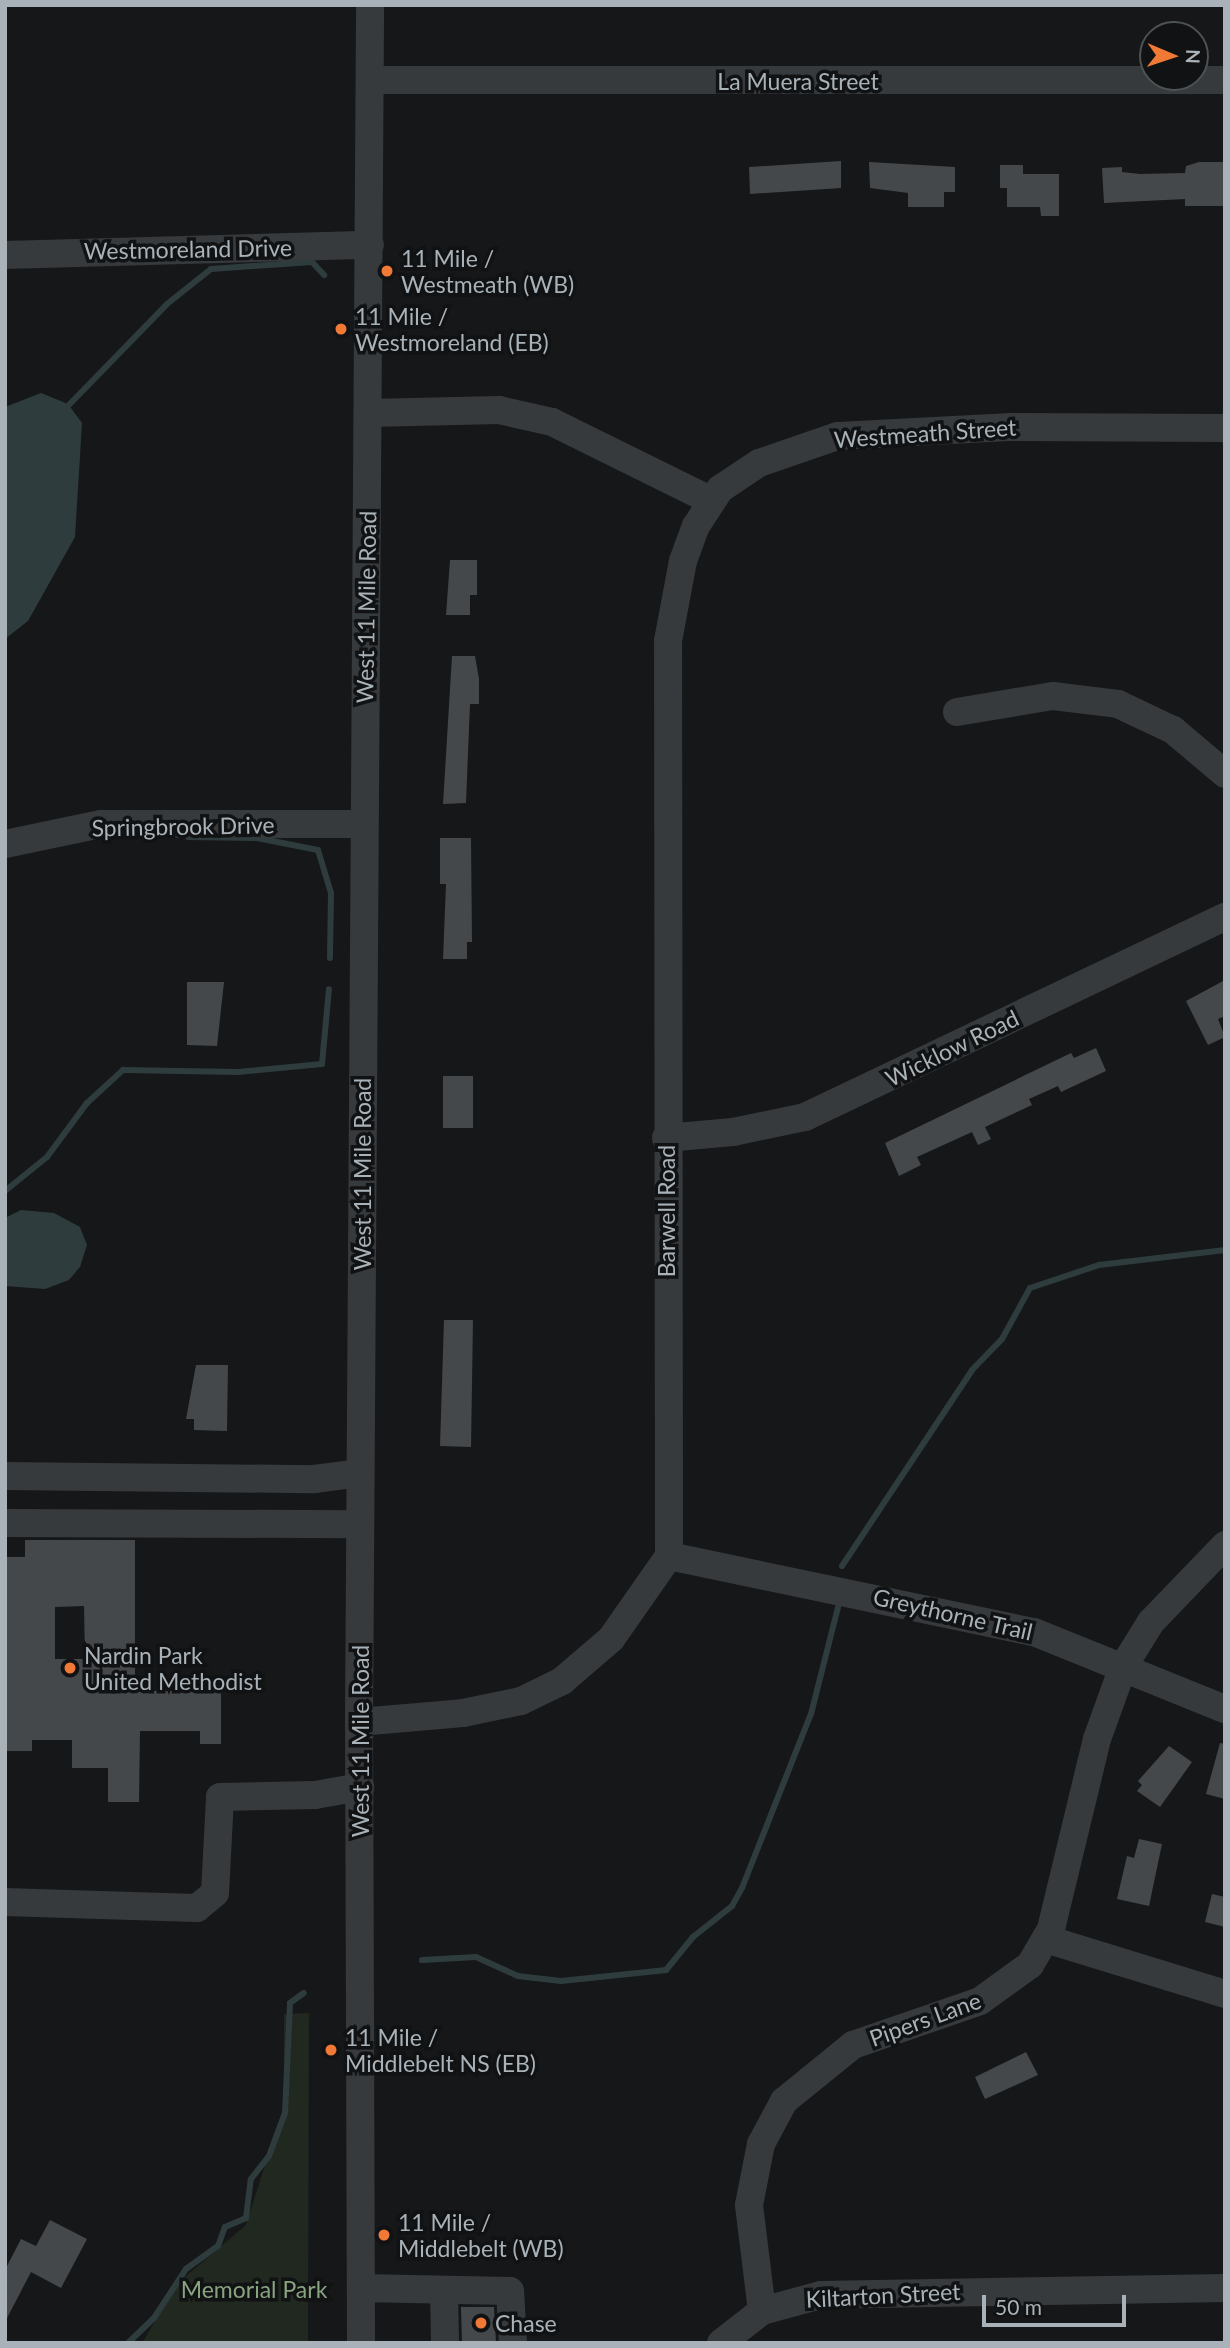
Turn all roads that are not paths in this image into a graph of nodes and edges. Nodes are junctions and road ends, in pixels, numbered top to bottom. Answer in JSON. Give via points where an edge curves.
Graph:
{"nodes":[{"id":1,"x":370,"y":5,"type":"edge"},
{"id":2,"x":370,"y":80,"type":"junction"},
{"id":3,"x":1225,"y":80,"type":"edge"},
{"id":4,"x":370,"y":245,"type":"junction"},
{"id":5,"x":5,"y":255,"type":"edge"},
{"id":6,"x":370,"y":413,"type":"junction"},
{"id":7,"x":1225,"y":428,"type":"edge"},
{"id":8,"x":712,"y":501,"type":"junction"},
{"id":9,"x":957,"y":712,"type":"dead end"},
{"id":10,"x":1225,"y":774,"type":"edge"},
{"id":11,"x":363,"y":824,"type":"junction"},
{"id":12,"x":5,"y":844,"type":"edge"},
{"id":13,"x":1225,"y":917,"type":"edge"},
{"id":14,"x":666,"y":1138,"type":"junction"},
{"id":15,"x":360,"y":1473,"type":"junction"},
{"id":16,"x":5,"y":1476,"type":"edge"},
{"id":17,"x":5,"y":1522,"type":"edge"},
{"id":18,"x":360,"y":1524,"type":"junction"},
{"id":19,"x":1225,"y":1545,"type":"edge"},
{"id":20,"x":669,"y":1556,"type":"junction"},
{"id":21,"x":1123,"y":1667,"type":"junction"},
{"id":22,"x":1225,"y":1709,"type":"edge"},
{"id":23,"x":359,"y":1722,"type":"junction"},
{"id":24,"x":360,"y":1787,"type":"junction"},
{"id":25,"x":5,"y":1902,"type":"edge"},
{"id":26,"x":1046,"y":1939,"type":"junction"},
{"id":27,"x":1225,"y":1994,"type":"edge"},
{"id":28,"x":361,"y":2288,"type":"junction"},
{"id":29,"x":1225,"y":2288,"type":"edge"},
{"id":30,"x":444,"y":2290,"type":"junction"},
{"id":31,"x":762,"y":2311,"type":"junction"},
{"id":32,"x":361,"y":2343,"type":"edge"},
{"id":33,"x":444,"y":2343,"type":"edge"},
{"id":34,"x":513,"y":2343,"type":"edge"},
{"id":35,"x":721,"y":2343,"type":"edge"}],
"edges":[{"from":1,"to":2,"type":"street","name":"West 11 Mile Road"},
{"from":2,"to":3,"type":"street","name":"La Muera Street"},
{"from":2,"to":4,"type":"street","name":"West 11 Mile Road"},
{"from":4,"to":5,"type":"street","name":"Westmoreland Drive"},
{"from":4,"to":6,"type":"street","name":"West 11 Mile Road"},
{"from":6,"to":8,"type":"street","via":[[499,410],[552,422]]},
{"from":6,"to":11,"type":"street","name":"West 11 Mile Road"},
{"from":7,"to":8,"type":"street","name":"Westmeath Street","via":[[1012,427],[838,436],[759,463],[720,489]]},
{"from":8,"to":14,"type":"street","name":"Barwell Road","via":[[683,561],[668,641]]},
{"from":9,"to":10,"type":"street","via":[[1053,696],[1118,704],[1173,730]]},
{"from":11,"to":12,"type":"street","name":"Springbrook Drive","via":[[101,824]]},
{"from":11,"to":15,"type":"street","name":"West 11 Mile Road"},
{"from":13,"to":14,"type":"street","name":"Wicklow Road","via":[[806,1117],[733,1132]]},
{"from":14,"to":20,"type":"street","name":"Barwell Road"},
{"from":15,"to":16,"type":"street","via":[[314,1479]]},
{"from":15,"to":18,"type":"street","name":"West 11 Mile Road"},
{"from":17,"to":18,"type":"street"},
{"from":18,"to":23,"type":"street","name":"West 11 Mile Road"},
{"from":19,"to":21,"type":"street","name":"Pipers Lane","via":[[1160,1612]]},
{"from":20,"to":21,"type":"street","name":"Greythorne Trail","via":[[952,1611],[1034,1632]]},
{"from":20,"to":23,"type":"street","via":[[611,1639],[562,1681],[521,1701],[463,1713]]},
{"from":21,"to":22,"type":"street","name":"Greythorne Trail"},
{"from":21,"to":26,"type":"street","name":"Pipers Lane","via":[[1097,1740],[1066,1881]]},
{"from":23,"to":24,"type":"street","name":"West 11 Mile Road"},
{"from":24,"to":25,"type":"street","via":[[315,1795],[220,1797],[215,1893],[197,1908]]},
{"from":24,"to":28,"type":"street","name":"West 11 Mile Road"},
{"from":26,"to":27,"type":"street"},
{"from":26,"to":31,"type":"street","name":"Pipers Lane","via":[[1030,1965],[1009,1984],[980,2001],[853,2045],[784,2101],[761,2144],[749,2204]]},
{"from":28,"to":30,"type":"street"},
{"from":28,"to":32,"type":"street","name":"West 11 Mile Road"},
{"from":29,"to":31,"type":"street","name":"Kiltarton Street","via":[[894,2291],[821,2295]]},
{"from":30,"to":33,"type":"street"},
{"from":30,"to":34,"type":"street","via":[[510,2291]]},
{"from":31,"to":35,"type":"street","name":"Kiltarton Street"}]}
